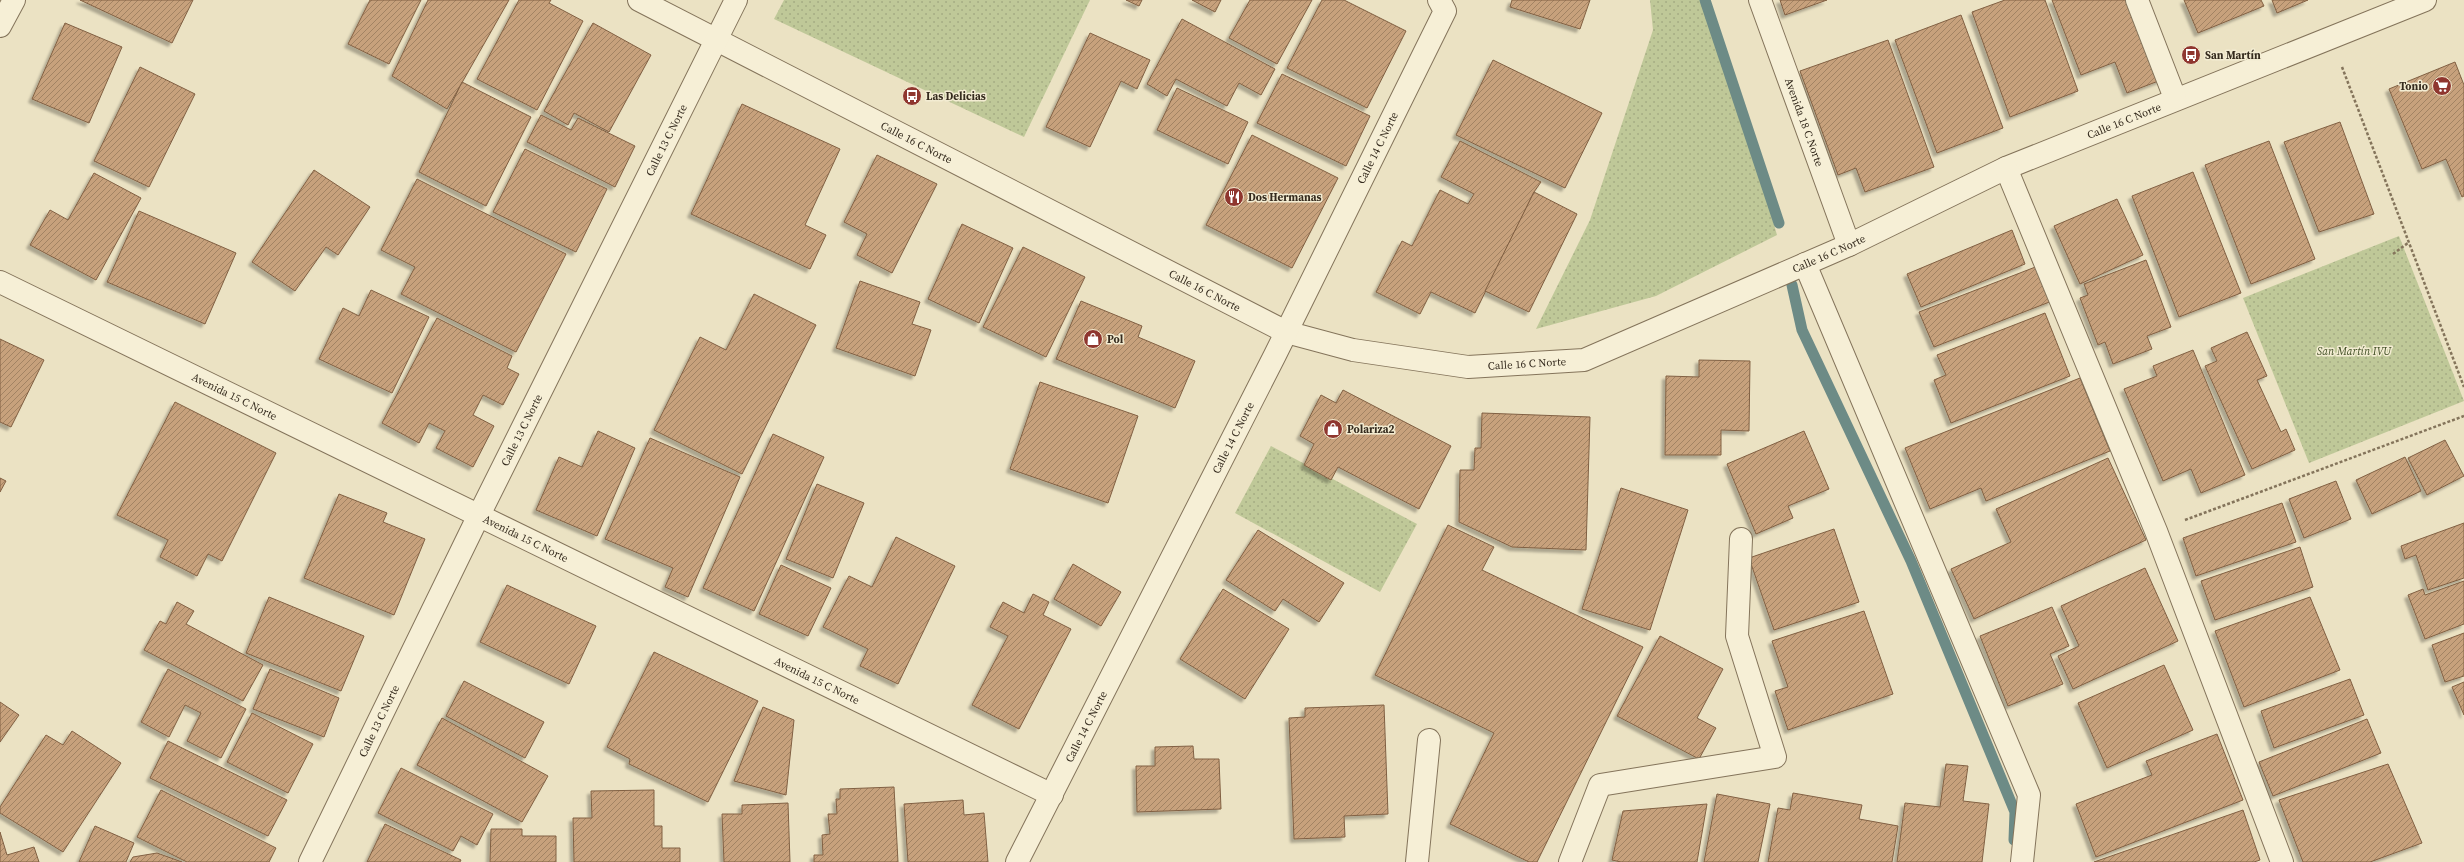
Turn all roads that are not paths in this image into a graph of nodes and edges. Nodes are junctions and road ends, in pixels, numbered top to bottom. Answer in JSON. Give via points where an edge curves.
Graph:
{"nodes":[{"id":1,"x":14,"y":0,"type":"edge"},
{"id":2,"x":639,"y":0,"type":"edge"},
{"id":3,"x":736,"y":0,"type":"edge"},
{"id":4,"x":1760,"y":0,"type":"edge"},
{"id":5,"x":2137,"y":0,"type":"edge"},
{"id":6,"x":2425,"y":0,"type":"edge"},
{"id":7,"x":1442,"y":6,"type":"edge"},
{"id":8,"x":0,"y":26,"type":"edge"},
{"id":9,"x":717,"y":40,"type":"junction"},
{"id":10,"x":2175,"y":98,"type":"junction"},
{"id":11,"x":2006,"y":168,"type":"junction"},
{"id":12,"x":1849,"y":245,"type":"junction"},
{"id":13,"x":1805,"y":264,"type":"junction"},
{"id":14,"x":0,"y":282,"type":"edge"},
{"id":15,"x":1286,"y":332,"type":"junction"},
{"id":16,"x":479,"y":515,"type":"junction"},
{"id":17,"x":1741,"y":539,"type":"dead end"},
{"id":18,"x":1430,"y":740,"type":"dead end"},
{"id":19,"x":1052,"y":795,"type":"junction"},
{"id":20,"x":310,"y":862,"type":"edge"},
{"id":21,"x":1017,"y":862,"type":"edge"},
{"id":22,"x":1417,"y":862,"type":"edge"},
{"id":23,"x":1570,"y":862,"type":"edge"},
{"id":24,"x":2022,"y":862,"type":"edge"},
{"id":25,"x":2282,"y":862,"type":"edge"}],
"edges":[{"from":1,"to":8,"type":"street"},
{"from":2,"to":9,"type":"street","name":"Calle 16 C Norte"},
{"from":3,"to":9,"type":"street","name":"Calle 13 C Norte"},
{"from":4,"to":12,"type":"street","name":"Avenida 18 C Norte"},
{"from":5,"to":10,"type":"street"},
{"from":6,"to":10,"type":"street","name":"Calle 16 C Norte"},
{"from":7,"to":15,"type":"street","name":"Calle 14 C Norte"},
{"from":9,"to":15,"type":"street","name":"Calle 16 C Norte"},
{"from":9,"to":16,"type":"street","name":"Calle 13 C Norte"},
{"from":10,"to":11,"type":"street","name":"Calle 16 C Norte"},
{"from":11,"to":12,"type":"street","name":"Calle 16 C Norte"},
{"from":11,"to":25,"type":"street","via":[[2156,531]]},
{"from":12,"to":13,"type":"street","name":"Calle 16 C Norte"},
{"from":13,"to":15,"type":"street","name":"Calle 16 C Norte","via":[[1584,360],[1468,367],[1353,350]]},
{"from":13,"to":24,"type":"street","via":[[2029,795]]},
{"from":14,"to":16,"type":"street","name":"Avenida 15 C Norte"},
{"from":15,"to":19,"type":"street","name":"Calle 14 C Norte"},
{"from":16,"to":19,"type":"street","name":"Avenida 15 C Norte"},
{"from":16,"to":20,"type":"street","name":"Calle 13 C Norte"},
{"from":17,"to":23,"type":"street","via":[[1737,636],[1775,757],[1600,785]]},
{"from":18,"to":22,"type":"street"},
{"from":19,"to":21,"type":"street","name":"Calle 14 C Norte"}]}
